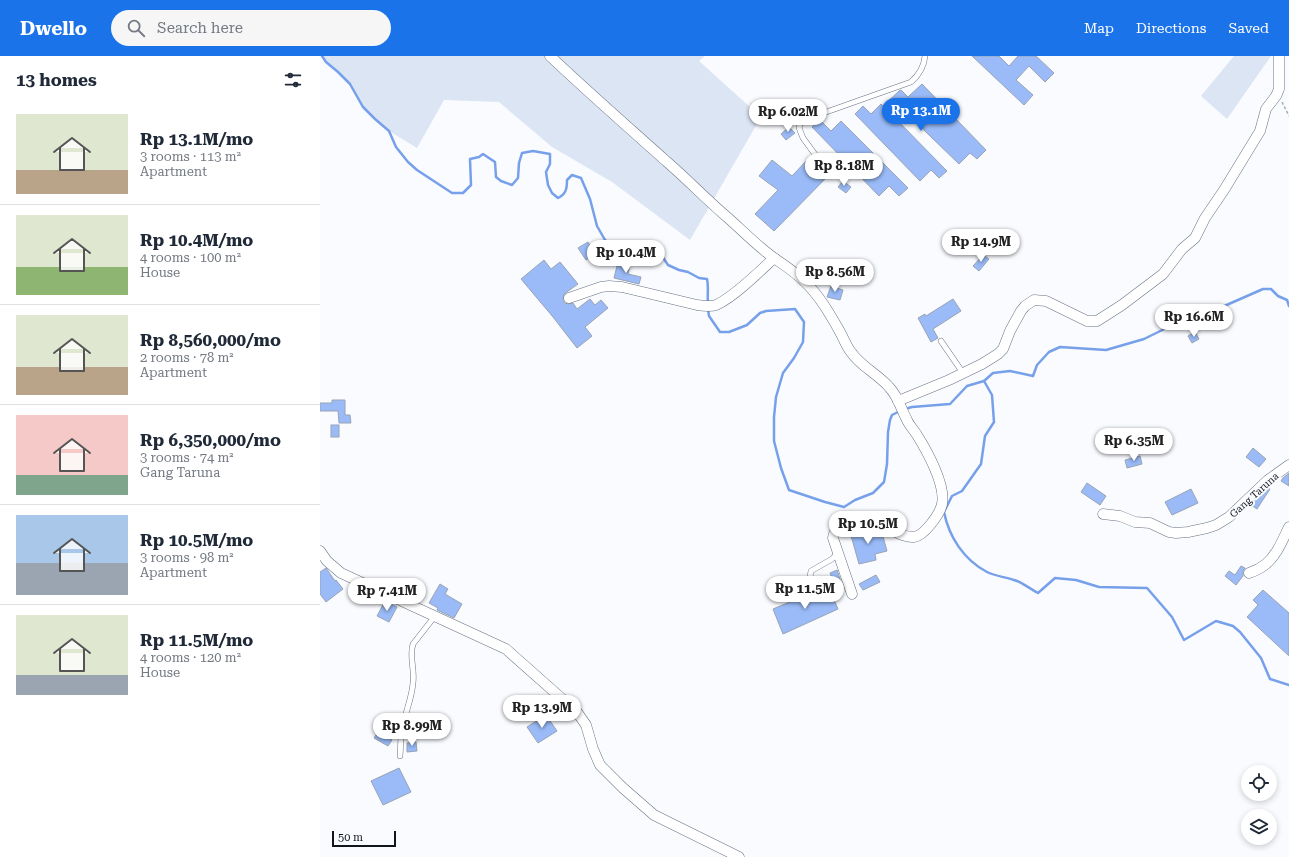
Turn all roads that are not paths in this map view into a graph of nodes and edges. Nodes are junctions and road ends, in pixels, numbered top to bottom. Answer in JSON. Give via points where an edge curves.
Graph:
{"nodes":[{"id":1,"x":550,"y":56,"type":"edge"},
{"id":2,"x":925,"y":56,"type":"edge"},
{"id":3,"x":1279,"y":56,"type":"edge"},
{"id":4,"x":825,"y":168,"type":"dead end"},
{"id":5,"x":774,"y":258,"type":"junction"},
{"id":6,"x":569,"y":298,"type":"dead end"},
{"id":7,"x":941,"y":340,"type":"dead end"},
{"id":8,"x":963,"y":373,"type":"junction"},
{"id":9,"x":899,"y":404,"type":"junction"},
{"id":10,"x":1289,"y":465,"type":"edge"},
{"id":11,"x":1103,"y":514,"type":"dead end"},
{"id":12,"x":1289,"y":527,"type":"edge"},
{"id":13,"x":320,"y":551,"type":"edge"},
{"id":14,"x":838,"y":553,"type":"junction"},
{"id":15,"x":1249,"y":573,"type":"dead end"},
{"id":16,"x":788,"y":591,"type":"dead end"},
{"id":17,"x":852,"y":594,"type":"dead end"},
{"id":18,"x":435,"y":616,"type":"junction"},
{"id":19,"x":400,"y":756,"type":"dead end"},
{"id":20,"x":739,"y":857,"type":"edge"}],
"edges":[{"from":1,"to":5,"type":"street"},
{"from":2,"to":4,"type":"lane","via":[[922,69],[911,82],[800,122],[799,128],[803,138]]},
{"from":3,"to":8,"type":"street","via":[[1280,86],[1266,109],[1260,131],[1195,238],[1182,249],[1163,274],[1097,321],[1087,321],[1046,301],[1034,300],[1021,311],[1001,352]]},
{"from":5,"to":6,"type":"street","via":[[734,293],[715,305],[679,302],[609,286]]},
{"from":5,"to":9,"type":"street","via":[[801,278],[814,292],[851,352],[858,361],[888,385]]},
{"from":7,"to":8,"type":"lane"},
{"from":8,"to":9,"type":"street"},
{"from":9,"to":14,"type":"street","via":[[923,445],[939,483],[942,498],[940,508],[923,533],[914,537],[876,525],[858,524],[842,527],[836,530],[833,538]]},
{"from":10,"to":11,"type":"street","name":"Gang Taruna","via":[[1268,480],[1229,517],[1208,528],[1176,533],[1150,523]]},
{"from":12,"to":15,"type":"street","via":[[1267,563]]},
{"from":13,"to":18,"type":"street","via":[[341,573]]},
{"from":14,"to":16,"type":"lane","via":[[811,571],[811,584],[808,588]]},
{"from":14,"to":17,"type":"street"},
{"from":18,"to":19,"type":"lane","via":[[413,644],[411,659],[414,676],[402,728]]},
{"from":18,"to":20,"type":"street","via":[[506,649],[569,704],[586,725],[600,765],[654,815]]}]}
